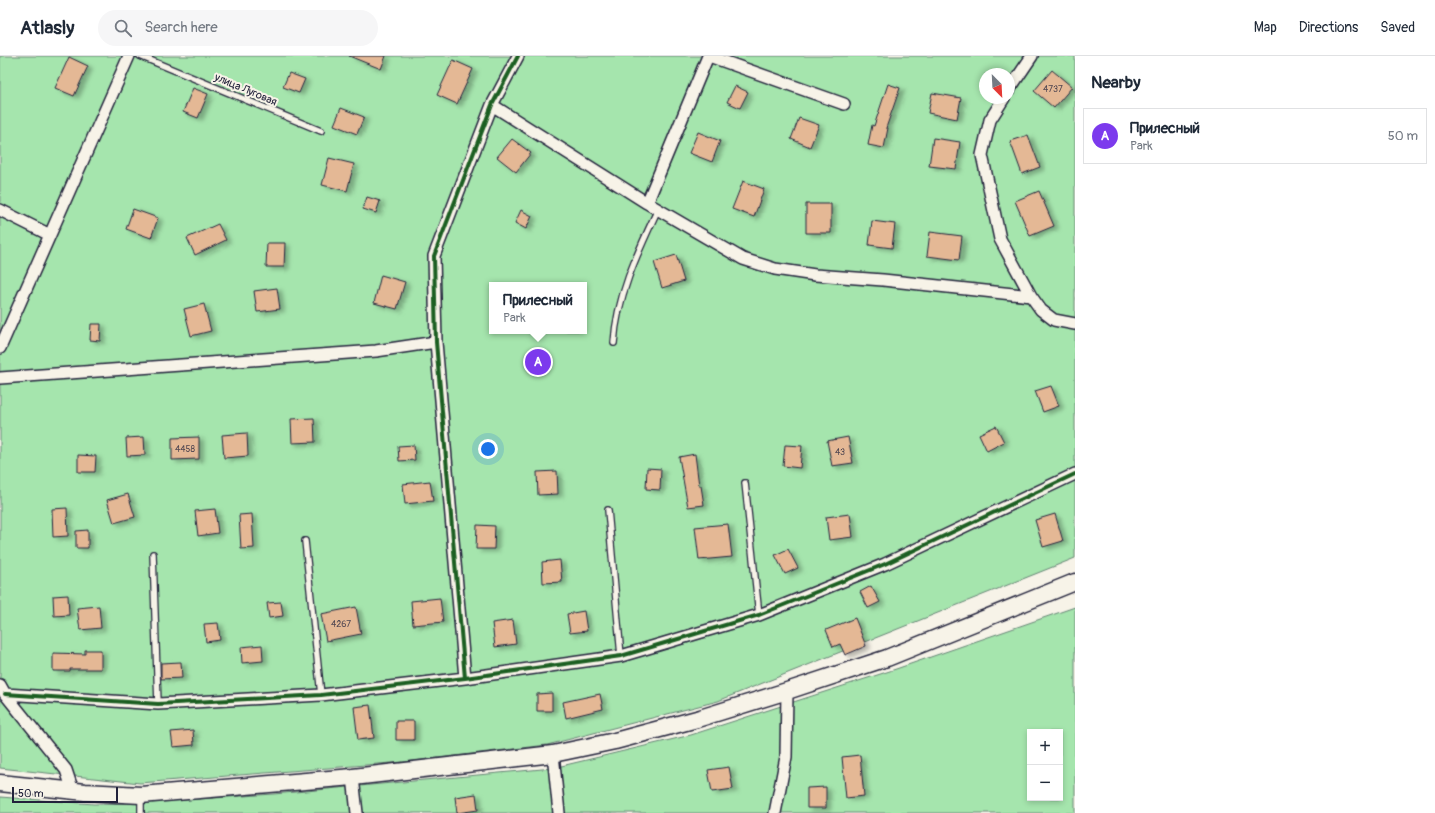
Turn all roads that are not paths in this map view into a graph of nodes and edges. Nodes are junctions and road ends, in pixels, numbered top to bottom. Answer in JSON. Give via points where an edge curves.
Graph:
{"nodes":[{"id":1,"x":129,"y":56,"type":"edge"},
{"id":2,"x":140,"y":56,"type":"edge"},
{"id":3,"x":518,"y":56,"type":"edge"},
{"id":4,"x":709,"y":56,"type":"edge"},
{"id":5,"x":1032,"y":56,"type":"edge"},
{"id":6,"x":1015,"y":81,"type":"edge"},
{"id":7,"x":844,"y":104,"type":"dead end"},
{"id":8,"x":1000,"y":104,"type":"edge"},
{"id":9,"x":492,"y":105,"type":"junction"},
{"id":10,"x":321,"y":131,"type":"dead end"},
{"id":11,"x":647,"y":202,"type":"junction"},
{"id":12,"x":658,"y":209,"type":"junction"},
{"id":13,"x":0,"y":210,"type":"edge"},
{"id":14,"x":50,"y":235,"type":"junction"},
{"id":15,"x":1031,"y":296,"type":"junction"},
{"id":16,"x":1075,"y":324,"type":"edge"},
{"id":17,"x":436,"y":342,"type":"junction"},
{"id":18,"x":614,"y":343,"type":"dead end"},
{"id":19,"x":0,"y":348,"type":"edge"},
{"id":20,"x":0,"y":378,"type":"edge"},
{"id":21,"x":1075,"y":474,"type":"edge"},
{"id":22,"x":744,"y":483,"type":"dead end"},
{"id":23,"x":608,"y":510,"type":"dead end"},
{"id":24,"x":305,"y":541,"type":"dead end"},
{"id":25,"x":153,"y":554,"type":"dead end"},
{"id":26,"x":1075,"y":582,"type":"edge"},
{"id":27,"x":759,"y":614,"type":"junction"},
{"id":28,"x":621,"y":656,"type":"junction"},
{"id":29,"x":465,"y":678,"type":"junction"},
{"id":30,"x":3,"y":690,"type":"edge"},
{"id":31,"x":788,"y":691,"type":"junction"},
{"id":32,"x":321,"y":695,"type":"junction"},
{"id":33,"x":158,"y":704,"type":"junction"},
{"id":34,"x":553,"y":754,"type":"junction"},
{"id":35,"x":353,"y":777,"type":"junction"},
{"id":36,"x":0,"y":783,"type":"edge"},
{"id":37,"x":73,"y":791,"type":"junction"},
{"id":38,"x":140,"y":795,"type":"junction"},
{"id":39,"x":141,"y":813,"type":"edge"},
{"id":40,"x":357,"y":813,"type":"edge"},
{"id":41,"x":559,"y":813,"type":"edge"},
{"id":42,"x":775,"y":813,"type":"edge"}],
"edges":[{"from":1,"to":14,"type":"street"},
{"from":2,"to":10,"type":"lane","name":"улица Луговая"},
{"from":3,"to":9,"type":"street"},
{"from":4,"to":7,"type":"street"},
{"from":4,"to":11,"type":"street"},
{"from":5,"to":6,"type":"street"},
{"from":8,"to":15,"type":"street","via":[[990,120],[982,156],[1000,239]]},
{"from":9,"to":11,"type":"street"},
{"from":9,"to":17,"type":"street","via":[[434,256]]},
{"from":11,"to":12,"type":"street"},
{"from":12,"to":15,"type":"street","via":[[743,260],[775,269]]},
{"from":12,"to":18,"type":"lane","via":[[630,270],[615,324]]},
{"from":13,"to":14,"type":"street"},
{"from":14,"to":19,"type":"street"},
{"from":15,"to":16,"type":"street","via":[[1041,310],[1054,320]]},
{"from":17,"to":20,"type":"street","via":[[376,351]]},
{"from":17,"to":29,"type":"street"},
{"from":21,"to":27,"type":"street","via":[[885,564]]},
{"from":22,"to":27,"type":"lane"},
{"from":23,"to":28,"type":"lane"},
{"from":24,"to":32,"type":"lane"},
{"from":25,"to":33,"type":"lane"},
{"from":26,"to":31,"type":"street","via":[[887,658]]},
{"from":27,"to":28,"type":"street"},
{"from":28,"to":29,"type":"street"},
{"from":29,"to":32,"type":"street"},
{"from":30,"to":33,"type":"street"},
{"from":30,"to":37,"type":"street","via":[[66,770]]},
{"from":31,"to":34,"type":"street","via":[[615,741]]},
{"from":31,"to":42,"type":"street","via":[[786,757]]},
{"from":32,"to":33,"type":"street"},
{"from":34,"to":35,"type":"street"},
{"from":34,"to":41,"type":"street"},
{"from":35,"to":38,"type":"street"},
{"from":35,"to":40,"type":"street"},
{"from":36,"to":37,"type":"street"},
{"from":37,"to":38,"type":"street"},
{"from":38,"to":39,"type":"lane"}]}
